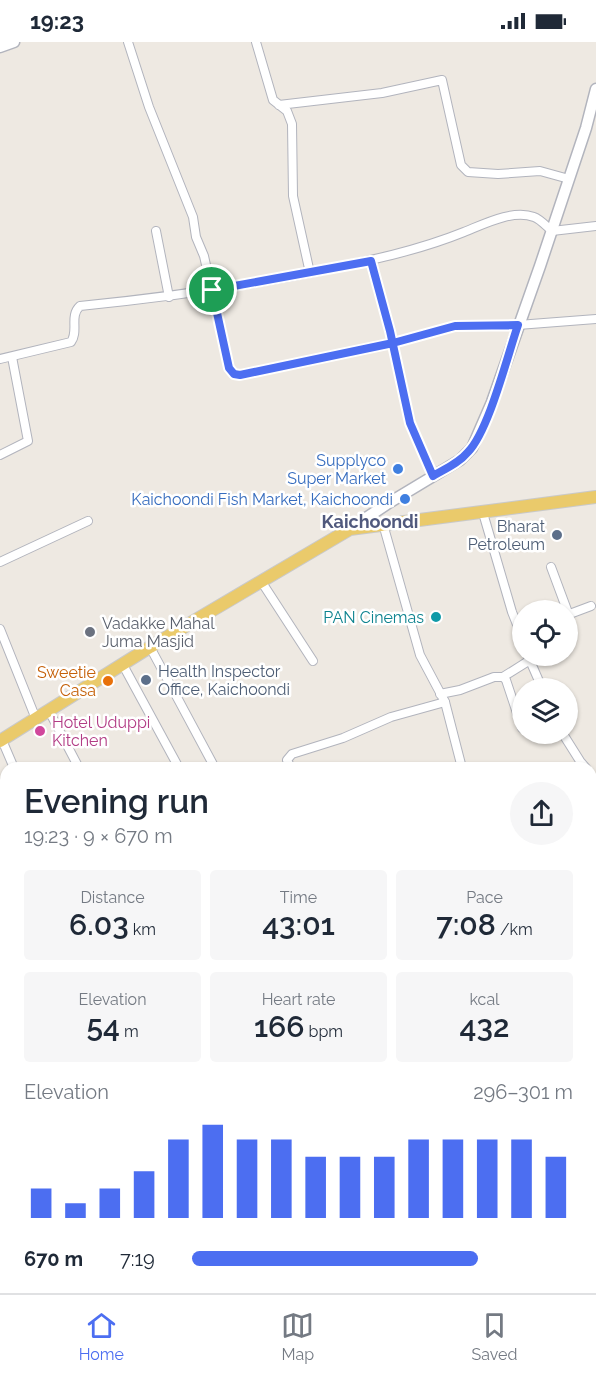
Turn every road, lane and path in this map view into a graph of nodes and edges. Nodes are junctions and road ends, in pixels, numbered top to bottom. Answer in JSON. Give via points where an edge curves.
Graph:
{"nodes":[{"id":1,"x":14,"y":42,"type":"edge"},
{"id":2,"x":128,"y":42,"type":"edge"},
{"id":3,"x":256,"y":42,"type":"edge"},
{"id":4,"x":0,"y":46,"type":"edge"},
{"id":5,"x":596,"y":89,"type":"edge"},
{"id":6,"x":279,"y":105,"type":"junction"},
{"id":7,"x":594,"y":108,"type":"edge"},
{"id":8,"x":569,"y":178,"type":"junction"},
{"id":9,"x":596,"y":226,"type":"edge"},
{"id":10,"x":156,"y":231,"type":"dead end"},
{"id":11,"x":552,"y":231,"type":"junction"},
{"id":12,"x":371,"y":261,"type":"junction"},
{"id":13,"x":310,"y":273,"type":"junction"},
{"id":14,"x":212,"y":290,"type":"junction"},
{"id":15,"x":169,"y":297,"type":"junction"},
{"id":16,"x":596,"y":319,"type":"edge"},
{"id":17,"x":518,"y":325,"type":"junction"},
{"id":18,"x":393,"y":343,"type":"junction"},
{"id":19,"x":12,"y":357,"type":"junction"},
{"id":20,"x":0,"y":359,"type":"edge"},
{"id":21,"x":0,"y":455,"type":"edge"},
{"id":22,"x":433,"y":476,"type":"junction"},
{"id":23,"x":596,"y":497,"type":"edge"},
{"id":24,"x":483,"y":513,"type":"junction"},
{"id":25,"x":88,"y":521,"type":"dead end"},
{"id":26,"x":383,"y":524,"type":"junction"},
{"id":27,"x":350,"y":529,"type":"junction"},
{"id":28,"x":0,"y":562,"type":"edge"},
{"id":29,"x":551,"y":567,"type":"dead end"},
{"id":30,"x":261,"y":581,"type":"junction"},
{"id":31,"x":562,"y":600,"type":"edge"},
{"id":32,"x":591,"y":606,"type":"dead end"},
{"id":33,"x":578,"y":610,"type":"edge"},
{"id":34,"x":512,"y":612,"type":"edge"},
{"id":35,"x":0,"y":629,"type":"edge"},
{"id":36,"x":150,"y":648,"type":"junction"},
{"id":37,"x":313,"y":661,"type":"dead end"},
{"id":38,"x":123,"y":665,"type":"junction"},
{"id":39,"x":518,"y":666,"type":"edge"},
{"id":40,"x":503,"y":677,"type":"junction"},
{"id":41,"x":443,"y":698,"type":"junction"},
{"id":42,"x":512,"y":698,"type":"edge"},
{"id":43,"x":49,"y":711,"type":"junction"},
{"id":44,"x":36,"y":719,"type":"junction"},
{"id":45,"x":1,"y":740,"type":"edge"},
{"id":46,"x":569,"y":744,"type":"edge"},
{"id":47,"x":11,"y":762,"type":"edge"},
{"id":48,"x":76,"y":762,"type":"edge"},
{"id":49,"x":176,"y":762,"type":"edge"},
{"id":50,"x":212,"y":762,"type":"edge"},
{"id":51,"x":288,"y":762,"type":"edge"},
{"id":52,"x":460,"y":762,"type":"edge"},
{"id":53,"x":581,"y":762,"type":"edge"}],
"edges":[{"from":1,"to":4,"type":"main road"},
{"from":2,"to":14,"type":"street","via":[[193,217]]},
{"from":3,"to":6,"type":"street","via":[[273,100]]},
{"from":5,"to":7,"type":"main road"},
{"from":6,"to":8,"type":"street","via":[[371,94],[442,80],[459,156],[468,172],[540,171]]},
{"from":6,"to":13,"type":"street","via":[[287,111],[292,124],[292,196]]},
{"from":7,"to":8,"type":"main road"},
{"from":8,"to":11,"type":"main road"},
{"from":9,"to":11,"type":"street"},
{"from":10,"to":15,"type":"street"},
{"from":11,"to":12,"type":"street","via":[[536,218],[522,214]]},
{"from":11,"to":17,"type":"main road"},
{"from":12,"to":13,"type":"street"},
{"from":12,"to":18,"type":"street"},
{"from":13,"to":14,"type":"street"},
{"from":14,"to":15,"type":"street"},
{"from":14,"to":18,"type":"street","via":[[229,368],[234,374]]},
{"from":15,"to":19,"type":"street","via":[[80,306],[74,313],[71,342]]},
{"from":16,"to":17,"type":"street"},
{"from":17,"to":18,"type":"street","via":[[455,326]]},
{"from":17,"to":22,"type":"main road","via":[[472,448]]},
{"from":18,"to":22,"type":"street","via":[[410,423]]},
{"from":19,"to":20,"type":"street"},
{"from":19,"to":21,"type":"street","via":[[28,441]]},
{"from":22,"to":27,"type":"main road"},
{"from":23,"to":24,"type":"main road"},
{"from":24,"to":26,"type":"main road"},
{"from":24,"to":34,"type":"street"},
{"from":25,"to":28,"type":"street"},
{"from":26,"to":27,"type":"main road"},
{"from":26,"to":41,"type":"street","via":[[420,655]]},
{"from":27,"to":30,"type":"main road"},
{"from":29,"to":31,"type":"street"},
{"from":30,"to":36,"type":"main road"},
{"from":30,"to":37,"type":"street"},
{"from":32,"to":33,"type":"street"},
{"from":35,"to":44,"type":"street"},
{"from":36,"to":38,"type":"main road"},
{"from":36,"to":50,"type":"street"},
{"from":38,"to":43,"type":"main road"},
{"from":38,"to":49,"type":"street"},
{"from":39,"to":40,"type":"street"},
{"from":40,"to":41,"type":"street"},
{"from":40,"to":42,"type":"street"},
{"from":41,"to":51,"type":"street","via":[[292,754]]},
{"from":41,"to":52,"type":"street"},
{"from":43,"to":44,"type":"main road"},
{"from":43,"to":48,"type":"street"},
{"from":44,"to":45,"type":"main road"},
{"from":45,"to":47,"type":"street"},
{"from":46,"to":53,"type":"street"}]}
